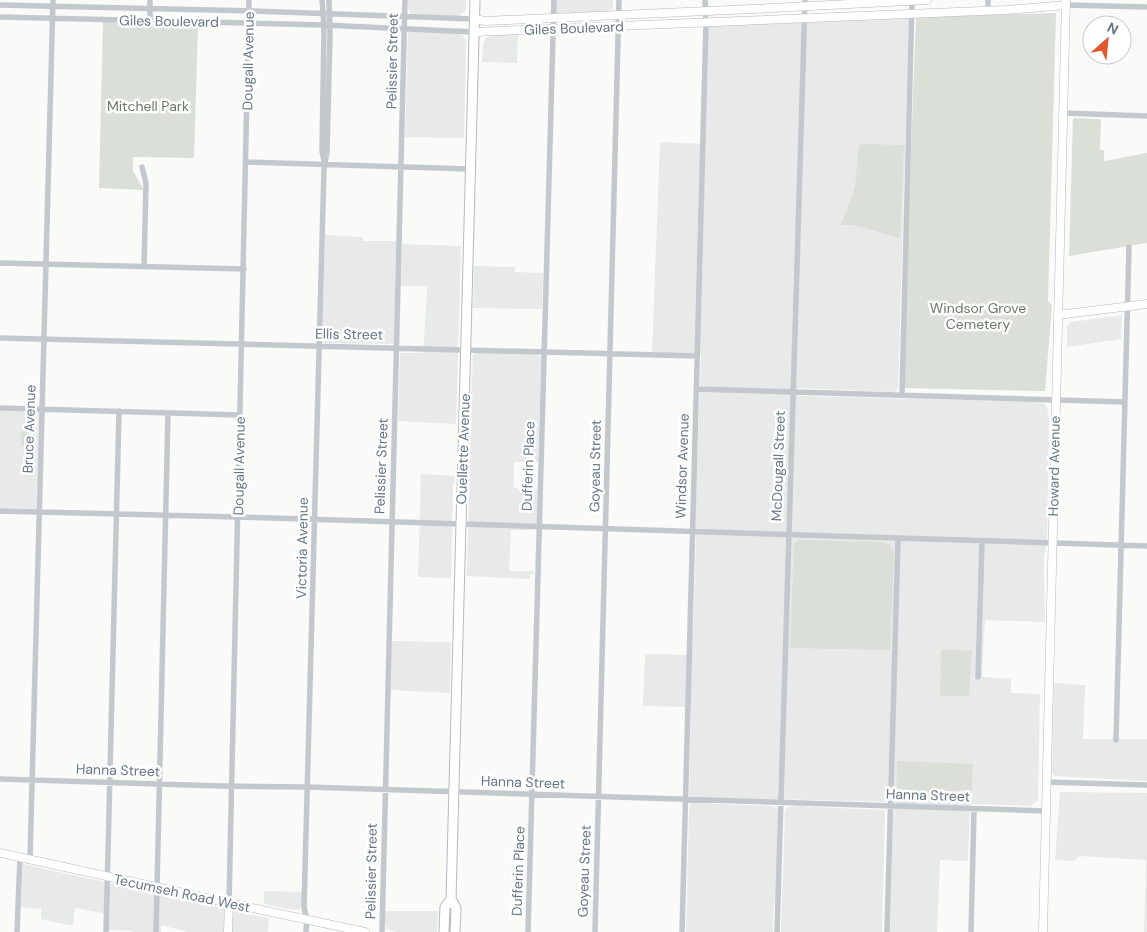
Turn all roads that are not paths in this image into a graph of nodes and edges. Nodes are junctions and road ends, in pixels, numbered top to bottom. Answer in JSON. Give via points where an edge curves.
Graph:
{"nodes":[{"id":1,"x":150,"y":0,"type":"edge"},
{"id":2,"x":249,"y":0,"type":"edge"},
{"id":3,"x":322,"y":0,"type":"edge"},
{"id":4,"x":329,"y":0,"type":"edge"},
{"id":5,"x":405,"y":0,"type":"edge"},
{"id":6,"x":475,"y":0,"type":"edge"},
{"id":7,"x":554,"y":0,"type":"edge"},
{"id":8,"x":619,"y":0,"type":"edge"},
{"id":9,"x":705,"y":0,"type":"edge"},
{"id":10,"x":912,"y":0,"type":"edge"},
{"id":11,"x":927,"y":0,"type":"edge"},
{"id":12,"x":988,"y":0,"type":"edge"},
{"id":13,"x":1066,"y":2,"type":"edge"},
{"id":14,"x":53,"y":3,"type":"edge"},
{"id":15,"x":805,"y":3,"type":"edge"},
{"id":16,"x":0,"y":5,"type":"edge"},
{"id":17,"x":1147,"y":7,"type":"edge"},
{"id":18,"x":150,"y":8,"type":"junction"},
{"id":19,"x":988,"y":10,"type":"junction"},
{"id":20,"x":249,"y":11,"type":"junction"},
{"id":21,"x":705,"y":11,"type":"junction"},
{"id":22,"x":326,"y":14,"type":"junction"},
{"id":23,"x":912,"y":14,"type":"junction"},
{"id":24,"x":619,"y":15,"type":"junction"},
{"id":25,"x":0,"y":17,"type":"edge"},
{"id":26,"x":405,"y":17,"type":"junction"},
{"id":27,"x":52,"y":18,"type":"junction"},
{"id":28,"x":553,"y":18,"type":"junction"},
{"id":29,"x":804,"y":18,"type":"junction"},
{"id":30,"x":474,"y":19,"type":"junction"},
{"id":31,"x":150,"y":20,"type":"junction"},
{"id":32,"x":249,"y":23,"type":"junction"},
{"id":33,"x":706,"y":23,"type":"junction"},
{"id":34,"x":327,"y":25,"type":"junction"},
{"id":35,"x":618,"y":26,"type":"junction"},
{"id":36,"x":404,"y":28,"type":"junction"},
{"id":37,"x":553,"y":29,"type":"junction"},
{"id":38,"x":474,"y":32,"type":"junction"},
{"id":39,"x":1063,"y":113,"type":"junction"},
{"id":40,"x":1147,"y":116,"type":"edge"},
{"id":41,"x":246,"y":162,"type":"junction"},
{"id":42,"x":324,"y":164,"type":"junction"},
{"id":43,"x":402,"y":166,"type":"junction"},
{"id":44,"x":142,"y":167,"type":"dead end"},
{"id":45,"x":470,"y":168,"type":"junction"},
{"id":46,"x":1129,"y":247,"type":"dead end"},
{"id":47,"x":0,"y":263,"type":"edge"},
{"id":48,"x":46,"y":264,"type":"junction"},
{"id":49,"x":144,"y":267,"type":"junction"},
{"id":50,"x":244,"y":269,"type":"junction"},
{"id":51,"x":1147,"y":304,"type":"edge"},
{"id":52,"x":1128,"y":306,"type":"junction"},
{"id":53,"x":1058,"y":315,"type":"junction"},
{"id":54,"x":0,"y":338,"type":"edge"},
{"id":55,"x":44,"y":339,"type":"junction"},
{"id":56,"x":242,"y":344,"type":"junction"},
{"id":57,"x":320,"y":346,"type":"junction"},
{"id":58,"x":397,"y":348,"type":"junction"},
{"id":59,"x":466,"y":350,"type":"junction"},
{"id":60,"x":544,"y":352,"type":"junction"},
{"id":61,"x":610,"y":354,"type":"junction"},
{"id":62,"x":697,"y":356,"type":"junction"},
{"id":63,"x":696,"y":389,"type":"junction"},
{"id":64,"x":793,"y":392,"type":"junction"},
{"id":65,"x":902,"y":395,"type":"junction"},
{"id":66,"x":1055,"y":400,"type":"junction"},
{"id":67,"x":1125,"y":402,"type":"junction"},
{"id":68,"x":0,"y":408,"type":"edge"},
{"id":69,"x":42,"y":409,"type":"junction"},
{"id":70,"x":119,"y":412,"type":"junction"},
{"id":71,"x":168,"y":413,"type":"junction"},
{"id":72,"x":240,"y":415,"type":"junction"},
{"id":73,"x":0,"y":511,"type":"edge"},
{"id":74,"x":39,"y":512,"type":"junction"},
{"id":75,"x":116,"y":514,"type":"junction"},
{"id":76,"x":165,"y":515,"type":"junction"},
{"id":77,"x":238,"y":517,"type":"junction"},
{"id":78,"x":315,"y":520,"type":"junction"},
{"id":79,"x":392,"y":522,"type":"junction"},
{"id":80,"x":461,"y":525,"type":"junction"},
{"id":81,"x":539,"y":527,"type":"junction"},
{"id":82,"x":605,"y":530,"type":"junction"},
{"id":83,"x":692,"y":533,"type":"junction"},
{"id":84,"x":789,"y":535,"type":"junction"},
{"id":85,"x":898,"y":538,"type":"junction"},
{"id":86,"x":982,"y":541,"type":"junction"},
{"id":87,"x":1052,"y":543,"type":"junction"},
{"id":88,"x":1121,"y":545,"type":"junction"},
{"id":89,"x":1147,"y":546,"type":"edge"},
{"id":90,"x":978,"y":677,"type":"dead end"},
{"id":91,"x":1116,"y":740,"type":"dead end"},
{"id":92,"x":0,"y":780,"type":"edge"},
{"id":93,"x":32,"y":780,"type":"junction"},
{"id":94,"x":1046,"y":782,"type":"junction"},
{"id":95,"x":109,"y":783,"type":"junction"},
{"id":96,"x":160,"y":784,"type":"junction"},
{"id":97,"x":1147,"y":785,"type":"edge"},
{"id":98,"x":232,"y":786,"type":"junction"},
{"id":99,"x":308,"y":787,"type":"junction"},
{"id":100,"x":386,"y":790,"type":"junction"},
{"id":101,"x":454,"y":792,"type":"junction"},
{"id":102,"x":532,"y":795,"type":"junction"},
{"id":103,"x":599,"y":797,"type":"junction"},
{"id":104,"x":686,"y":800,"type":"junction"},
{"id":105,"x":782,"y":803,"type":"junction"},
{"id":106,"x":890,"y":806,"type":"junction"},
{"id":107,"x":974,"y":809,"type":"junction"},
{"id":108,"x":1046,"y":811,"type":"junction"},
{"id":109,"x":0,"y":853,"type":"edge"},
{"id":110,"x":20,"y":857,"type":"junction"},
{"id":111,"x":30,"y":859,"type":"junction"},
{"id":112,"x":107,"y":876,"type":"junction"},
{"id":113,"x":157,"y":888,"type":"junction"},
{"id":114,"x":451,"y":899,"type":"junction"},
{"id":115,"x":229,"y":903,"type":"junction"},
{"id":116,"x":307,"y":920,"type":"junction"},
{"id":117,"x":17,"y":932,"type":"edge"},
{"id":118,"x":106,"y":932,"type":"edge"},
{"id":119,"x":156,"y":932,"type":"edge"},
{"id":120,"x":228,"y":932,"type":"edge"},
{"id":121,"x":306,"y":932,"type":"edge"},
{"id":122,"x":365,"y":932,"type":"edge"},
{"id":123,"x":382,"y":932,"type":"edge"},
{"id":124,"x":444,"y":932,"type":"edge"},
{"id":125,"x":455,"y":932,"type":"edge"},
{"id":126,"x":528,"y":932,"type":"edge"},
{"id":127,"x":595,"y":932,"type":"edge"},
{"id":128,"x":682,"y":932,"type":"edge"},
{"id":129,"x":777,"y":932,"type":"edge"},
{"id":130,"x":887,"y":932,"type":"edge"},
{"id":131,"x":971,"y":932,"type":"edge"},
{"id":132,"x":1043,"y":932,"type":"edge"}],
"edges":[{"from":1,"to":18,"type":"street"},
{"from":2,"to":20,"type":"street","name":"Dougall Avenue"},
{"from":3,"to":22,"type":"street","name":"Victoria Avenue"},
{"from":4,"to":22,"type":"street","name":"Victoria Avenue"},
{"from":5,"to":26,"type":"street","name":"Pelissier Street"},
{"from":6,"to":30,"type":"main road","name":"Ouellette Avenue"},
{"from":7,"to":28,"type":"street","name":"Dufferin Place"},
{"from":8,"to":24,"type":"street","name":"Goyeau Street"},
{"from":9,"to":21,"type":"street","name":"Windsor Avenue"},
{"from":10,"to":11,"type":"main road","name":"Giles Boulevard"},
{"from":10,"to":15,"type":"main road","name":"Giles Boulevard"},
{"from":10,"to":23,"type":"street"},
{"from":12,"to":19,"type":"street"},
{"from":13,"to":17,"type":"street","name":"Giles Boulevard"},
{"from":13,"to":19,"type":"main road","name":"Giles Boulevard"},
{"from":13,"to":39,"type":"main road","name":"Howard Avenue"},
{"from":14,"to":16,"type":"street","name":"Giles Boulevard"},
{"from":14,"to":18,"type":"street","name":"Giles Boulevard"},
{"from":14,"to":27,"type":"street","name":"Bruce Avenue"},
{"from":15,"to":21,"type":"main road","name":"Giles Boulevard"},
{"from":15,"to":29,"type":"street","name":"McDougall Street"},
{"from":18,"to":20,"type":"street","name":"Giles Boulevard"},
{"from":18,"to":31,"type":"street"},
{"from":19,"to":23,"type":"main road","name":"Giles Boulevard"},
{"from":20,"to":22,"type":"street","name":"Giles Boulevard"},
{"from":20,"to":32,"type":"street","name":"Dougall Avenue"},
{"from":21,"to":24,"type":"main road","name":"Giles Boulevard"},
{"from":21,"to":33,"type":"street","name":"Windsor Avenue"},
{"from":22,"to":26,"type":"street","name":"Giles Boulevard"},
{"from":22,"to":34,"type":"street","name":"Victoria Avenue"},
{"from":23,"to":29,"type":"main road","name":"Giles Boulevard"},
{"from":23,"to":65,"type":"street"},
{"from":24,"to":28,"type":"main road","name":"Giles Boulevard"},
{"from":24,"to":35,"type":"street","name":"Goyeau Street"},
{"from":25,"to":27,"type":"street","name":"Giles Boulevard"},
{"from":26,"to":30,"type":"street","name":"Giles Boulevard"},
{"from":26,"to":36,"type":"street","name":"Pelissier Street"},
{"from":27,"to":31,"type":"street","name":"Giles Boulevard"},
{"from":27,"to":48,"type":"street","name":"Bruce Avenue"},
{"from":28,"to":30,"type":"main road","name":"Giles Boulevard"},
{"from":28,"to":37,"type":"street","name":"Dufferin Place"},
{"from":29,"to":33,"type":"main road","name":"Giles Boulevard"},
{"from":29,"to":64,"type":"street","name":"McDougall Street"},
{"from":30,"to":38,"type":"main road","name":"Ouellette Avenue"},
{"from":31,"to":32,"type":"street","name":"Giles Boulevard"},
{"from":32,"to":34,"type":"street","name":"Giles Boulevard"},
{"from":32,"to":41,"type":"street","name":"Dougall Avenue"},
{"from":33,"to":35,"type":"main road","name":"Giles Boulevard"},
{"from":33,"to":62,"type":"street","name":"Windsor Avenue"},
{"from":34,"to":36,"type":"street","name":"Giles Boulevard"},
{"from":34,"to":42,"type":"street","name":"Victoria Avenue"},
{"from":35,"to":37,"type":"main road","name":"Giles Boulevard"},
{"from":35,"to":61,"type":"street","name":"Goyeau Street"},
{"from":36,"to":38,"type":"street","name":"Giles Boulevard"},
{"from":36,"to":43,"type":"street","name":"Pelissier Street"},
{"from":37,"to":38,"type":"main road","name":"Giles Boulevard"},
{"from":37,"to":60,"type":"street","name":"Dufferin Place"},
{"from":38,"to":45,"type":"main road","name":"Ouellette Avenue"},
{"from":39,"to":40,"type":"street"},
{"from":39,"to":53,"type":"main road","name":"Howard Avenue"},
{"from":41,"to":42,"type":"street"},
{"from":41,"to":50,"type":"street","name":"Dougall Avenue"},
{"from":42,"to":43,"type":"street"},
{"from":42,"to":57,"type":"street","name":"Victoria Avenue"},
{"from":43,"to":45,"type":"street"},
{"from":43,"to":58,"type":"street","name":"Pelissier Street"},
{"from":44,"to":49,"type":"street","via":[[146,183]]},
{"from":45,"to":59,"type":"main road","name":"Ouellette Avenue"},
{"from":46,"to":52,"type":"street"},
{"from":47,"to":48,"type":"street"},
{"from":48,"to":49,"type":"street"},
{"from":48,"to":55,"type":"street","name":"Bruce Avenue"},
{"from":49,"to":50,"type":"street"},
{"from":50,"to":56,"type":"street","name":"Dougall Avenue"},
{"from":51,"to":52,"type":"main road"},
{"from":52,"to":53,"type":"main road"},
{"from":52,"to":67,"type":"street"},
{"from":53,"to":66,"type":"main road","name":"Howard Avenue"},
{"from":54,"to":55,"type":"street","name":"Ellis Street"},
{"from":55,"to":56,"type":"street","name":"Ellis Street"},
{"from":55,"to":69,"type":"street","name":"Bruce Avenue"},
{"from":56,"to":57,"type":"street","name":"Ellis Street"},
{"from":56,"to":72,"type":"street","name":"Dougall Avenue"},
{"from":57,"to":58,"type":"street","name":"Ellis Street"},
{"from":57,"to":78,"type":"street","name":"Victoria Avenue"},
{"from":58,"to":59,"type":"street","name":"Ellis Street"},
{"from":58,"to":79,"type":"street","name":"Pelissier Street"},
{"from":59,"to":60,"type":"street","name":"Ellis Street"},
{"from":59,"to":80,"type":"main road","name":"Ouellette Avenue"},
{"from":60,"to":61,"type":"street","name":"Ellis Street"},
{"from":60,"to":81,"type":"street","name":"Dufferin Place"},
{"from":61,"to":62,"type":"street","name":"Ellis Street"},
{"from":61,"to":82,"type":"street","name":"Goyeau Street"},
{"from":62,"to":63,"type":"street","name":"Windsor Avenue"},
{"from":63,"to":64,"type":"street"},
{"from":63,"to":83,"type":"street","name":"Windsor Avenue"},
{"from":64,"to":65,"type":"street"},
{"from":64,"to":84,"type":"street","name":"McDougall Street"},
{"from":65,"to":66,"type":"street"},
{"from":66,"to":67,"type":"street"},
{"from":66,"to":87,"type":"main road","name":"Howard Avenue"},
{"from":67,"to":88,"type":"street"},
{"from":68,"to":69,"type":"street"},
{"from":69,"to":70,"type":"street"},
{"from":69,"to":74,"type":"street","name":"Bruce Avenue"},
{"from":70,"to":71,"type":"street"},
{"from":70,"to":75,"type":"street"},
{"from":71,"to":72,"type":"street"},
{"from":71,"to":76,"type":"street"},
{"from":72,"to":77,"type":"street","name":"Dougall Avenue"},
{"from":73,"to":74,"type":"street"},
{"from":74,"to":75,"type":"street"},
{"from":74,"to":93,"type":"street","name":"Bruce Avenue"},
{"from":75,"to":76,"type":"street"},
{"from":75,"to":95,"type":"street"},
{"from":76,"to":77,"type":"street"},
{"from":76,"to":96,"type":"street"},
{"from":77,"to":78,"type":"street"},
{"from":77,"to":98,"type":"street","name":"Dougall Avenue"},
{"from":78,"to":79,"type":"street"},
{"from":78,"to":99,"type":"street","name":"Victoria Avenue"},
{"from":79,"to":80,"type":"street"},
{"from":79,"to":100,"type":"street","name":"Pelissier Street"},
{"from":80,"to":81,"type":"street"},
{"from":80,"to":101,"type":"main road","name":"Ouellette Avenue"},
{"from":81,"to":82,"type":"street"},
{"from":81,"to":102,"type":"street","name":"Dufferin Place"},
{"from":82,"to":83,"type":"street"},
{"from":82,"to":103,"type":"street","name":"Goyeau Street"},
{"from":83,"to":84,"type":"street"},
{"from":83,"to":104,"type":"street","name":"Windsor Avenue"},
{"from":84,"to":85,"type":"street"},
{"from":84,"to":105,"type":"street","name":"McDougall Street"},
{"from":85,"to":86,"type":"street"},
{"from":85,"to":106,"type":"street"},
{"from":86,"to":87,"type":"street"},
{"from":86,"to":90,"type":"street"},
{"from":87,"to":88,"type":"street"},
{"from":87,"to":94,"type":"main road","name":"Howard Avenue"},
{"from":88,"to":89,"type":"street"},
{"from":88,"to":91,"type":"street"},
{"from":92,"to":93,"type":"street","name":"Hanna Street"},
{"from":93,"to":95,"type":"street","name":"Hanna Street"},
{"from":93,"to":111,"type":"street","name":"Bruce Avenue"},
{"from":94,"to":97,"type":"street"},
{"from":94,"to":108,"type":"main road","name":"Howard Avenue"},
{"from":95,"to":96,"type":"street","name":"Hanna Street"},
{"from":95,"to":112,"type":"street"},
{"from":96,"to":98,"type":"street","name":"Hanna Street"},
{"from":96,"to":113,"type":"street"},
{"from":98,"to":99,"type":"street","name":"Hanna Street"},
{"from":98,"to":115,"type":"street","name":"Dougall Avenue"},
{"from":99,"to":100,"type":"street","name":"Hanna Street"},
{"from":99,"to":116,"type":"street","name":"Victoria Avenue","via":[[304,907]]},
{"from":100,"to":101,"type":"street","name":"Hanna Street"},
{"from":100,"to":123,"type":"street","name":"Pelissier Street"},
{"from":101,"to":102,"type":"street","name":"Hanna Street"},
{"from":101,"to":114,"type":"main road","name":"Ouellette Avenue"},
{"from":102,"to":103,"type":"street","name":"Hanna Street"},
{"from":102,"to":126,"type":"street","name":"Dufferin Place"},
{"from":103,"to":104,"type":"street","name":"Hanna Street"},
{"from":103,"to":127,"type":"street","name":"Goyeau Street"},
{"from":104,"to":105,"type":"street","name":"Hanna Street"},
{"from":104,"to":128,"type":"street","name":"Windsor Avenue"},
{"from":105,"to":106,"type":"street","name":"Hanna Street"},
{"from":105,"to":129,"type":"street","name":"McDougall Street"},
{"from":106,"to":107,"type":"street","name":"Hanna Street"},
{"from":106,"to":130,"type":"street"},
{"from":107,"to":108,"type":"street","name":"Hanna Street"},
{"from":107,"to":131,"type":"street"},
{"from":108,"to":132,"type":"main road","name":"Howard Avenue"},
{"from":109,"to":110,"type":"main road","name":"Tecumseh Road West"},
{"from":110,"to":111,"type":"main road","name":"Tecumseh Road West"},
{"from":110,"to":117,"type":"street"},
{"from":111,"to":112,"type":"main road","name":"Tecumseh Road West"},
{"from":112,"to":113,"type":"main road","name":"Tecumseh Road West"},
{"from":112,"to":118,"type":"street"},
{"from":113,"to":115,"type":"main road","name":"Tecumseh Road West"},
{"from":113,"to":119,"type":"street"},
{"from":114,"to":124,"type":"main road","name":"Ouellette Avenue","via":[[445,907]]},
{"from":114,"to":125,"type":"main road","name":"Ouellette Avenue","via":[[456,908]]},
{"from":115,"to":116,"type":"main road","name":"Tecumseh Road West"},
{"from":115,"to":120,"type":"main road","name":"Dougall Avenue"},
{"from":116,"to":121,"type":"street","name":"Victoria Avenue"},
{"from":116,"to":122,"type":"main road","name":"Tecumseh Road West"}]}
